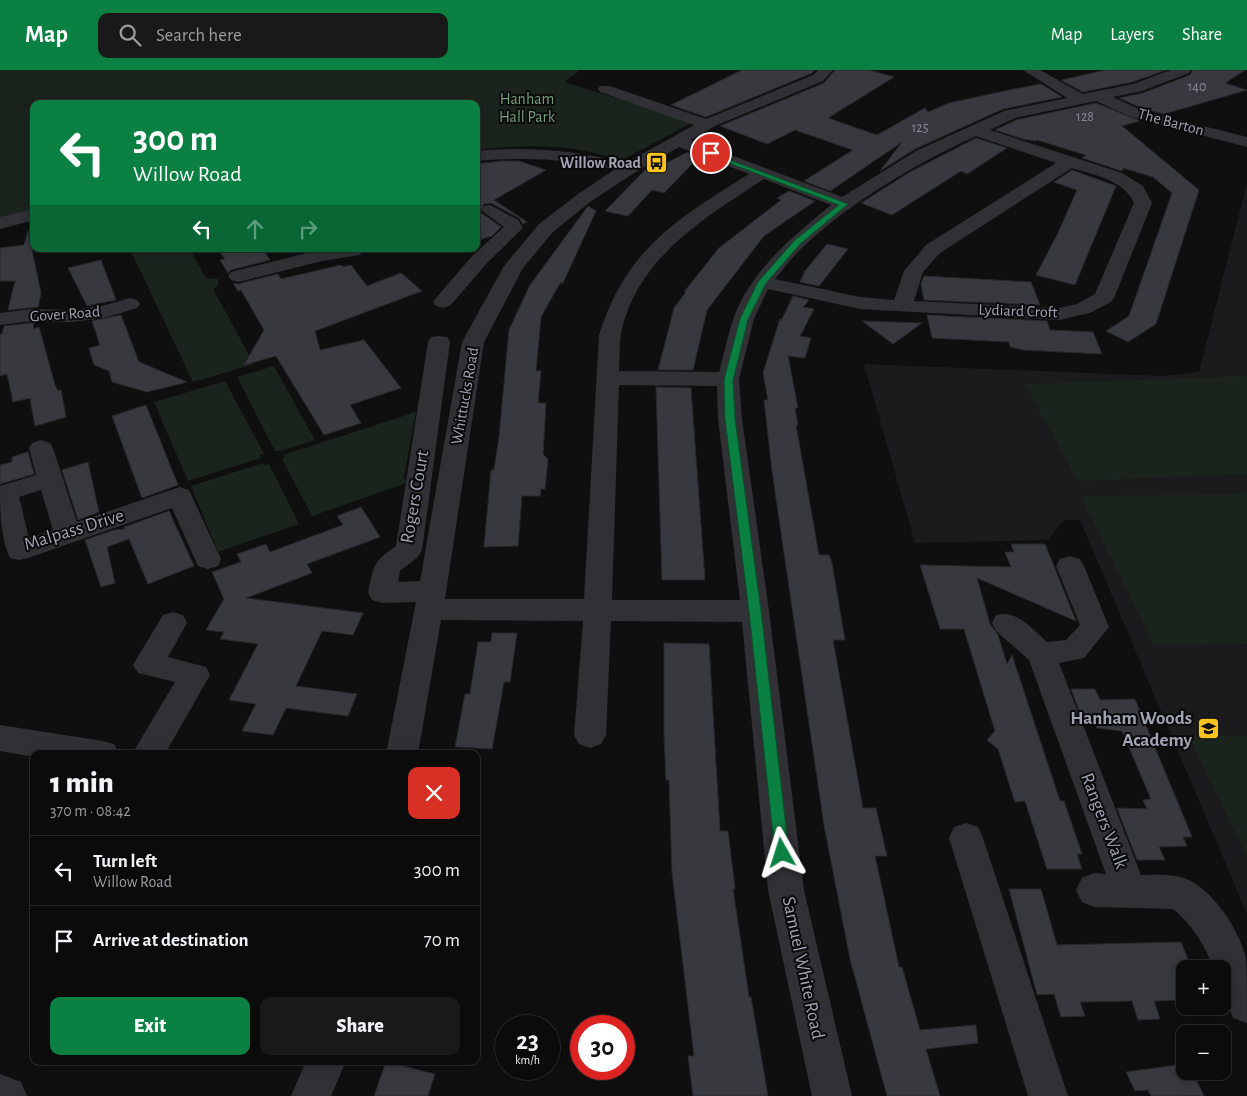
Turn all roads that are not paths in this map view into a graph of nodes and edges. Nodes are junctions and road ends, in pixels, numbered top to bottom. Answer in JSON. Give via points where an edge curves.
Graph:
{"nodes":[{"id":1,"x":826,"y":70,"type":"edge"},
{"id":2,"x":1030,"y":70,"type":"edge"},
{"id":3,"x":1184,"y":70,"type":"edge"},
{"id":4,"x":605,"y":89,"type":"dead end"},
{"id":5,"x":1089,"y":97,"type":"junction"},
{"id":6,"x":706,"y":124,"type":"junction"},
{"id":7,"x":975,"y":130,"type":"junction"},
{"id":8,"x":677,"y":140,"type":"junction"},
{"id":9,"x":1247,"y":142,"type":"edge"},
{"id":10,"x":480,"y":156,"type":"edge"},
{"id":11,"x":1069,"y":162,"type":"junction"},
{"id":12,"x":628,"y":169,"type":"junction"},
{"id":13,"x":762,"y":173,"type":"junction"},
{"id":14,"x":844,"y":204,"type":"junction"},
{"id":15,"x":490,"y":210,"type":"dead end"},
{"id":16,"x":30,"y":215,"type":"edge"},
{"id":17,"x":0,"y":223,"type":"edge"},
{"id":18,"x":0,"y":228,"type":"edge"},
{"id":19,"x":27,"y":234,"type":"dead end"},
{"id":20,"x":321,"y":252,"type":"edge"},
{"id":21,"x":480,"y":259,"type":"junction"},
{"id":22,"x":514,"y":266,"type":"junction"},
{"id":23,"x":238,"y":276,"type":"dead end"},
{"id":24,"x":762,"y":282,"type":"junction"},
{"id":25,"x":443,"y":302,"type":"dead end"},
{"id":26,"x":130,"y":304,"type":"dead end"},
{"id":27,"x":902,"y":307,"type":"junction"},
{"id":28,"x":0,"y":319,"type":"edge"},
{"id":29,"x":439,"y":342,"type":"dead end"},
{"id":30,"x":608,"y":378,"type":"junction"},
{"id":31,"x":728,"y":380,"type":"junction"},
{"id":32,"x":41,"y":448,"type":"dead end"},
{"id":33,"x":50,"y":479,"type":"junction"},
{"id":34,"x":2,"y":494,"type":"edge"},
{"id":35,"x":68,"y":534,"type":"junction"},
{"id":36,"x":208,"y":559,"type":"dead end"},
{"id":37,"x":1070,"y":566,"type":"dead end"},
{"id":38,"x":431,"y":600,"type":"junction"},
{"id":39,"x":598,"y":609,"type":"junction"},
{"id":40,"x":755,"y":611,"type":"junction"},
{"id":41,"x":173,"y":623,"type":"dead end"},
{"id":42,"x":1006,"y":623,"type":"dead end"},
{"id":43,"x":1041,"y":654,"type":"junction"},
{"id":44,"x":590,"y":735,"type":"dead end"},
{"id":45,"x":0,"y":738,"type":"edge"},
{"id":46,"x":77,"y":750,"type":"edge"},
{"id":47,"x":150,"y":750,"type":"edge"},
{"id":48,"x":403,"y":750,"type":"edge"},
{"id":49,"x":966,"y":838,"type":"dead end"},
{"id":50,"x":1094,"y":890,"type":"dead end"},
{"id":51,"x":1130,"y":891,"type":"junction"},
{"id":52,"x":1247,"y":1004,"type":"edge"},
{"id":53,"x":324,"y":1065,"type":"edge"},
{"id":54,"x":0,"y":1094,"type":"edge"},
{"id":55,"x":7,"y":1096,"type":"edge"},
{"id":56,"x":311,"y":1096,"type":"edge"},
{"id":57,"x":832,"y":1096,"type":"edge"},
{"id":58,"x":1048,"y":1096,"type":"edge"}],
"edges":[{"from":1,"to":6,"type":"street","name":"Whittucks Road","via":[[818,78]]},
{"from":2,"to":5,"type":"street","name":"The Barton"},
{"from":3,"to":5,"type":"street","name":"Samuel White Road","via":[[1137,88]]},
{"from":4,"to":6,"type":"street"},
{"from":5,"to":7,"type":"street","name":"Samuel White Road","via":[[1010,114]]},
{"from":5,"to":9,"type":"street","name":"The Barton","via":[[1137,114]]},
{"from":6,"to":8,"type":"street","name":"Whittucks Road"},
{"from":7,"to":11,"type":"street","name":"Lydiard Croft"},
{"from":7,"to":14,"type":"street","name":"Samuel White Road","via":[[922,155]]},
{"from":8,"to":12,"type":"street","name":"Whittucks Road"},
{"from":8,"to":13,"type":"street"},
{"from":10,"to":12,"type":"street","via":[[551,153],[592,158]]},
{"from":11,"to":27,"type":"street","via":[[933,249],[914,271]]},
{"from":11,"to":27,"type":"street","name":"Lydiard Croft","via":[[1116,177],[1137,190],[1143,203],[1104,298],[1083,309],[1059,314]]},
{"from":12,"to":22,"type":"street","name":"Whittucks Road","via":[[546,228]]},
{"from":13,"to":14,"type":"street"},
{"from":13,"to":30,"type":"street","via":[[702,211],[646,260],[629,281],[615,310]]},
{"from":14,"to":24,"type":"street","name":"Samuel White Road","via":[[798,241]]},
{"from":15,"to":21,"type":"street","via":[[514,228]]},
{"from":16,"to":17,"type":"street"},
{"from":18,"to":19,"type":"street"},
{"from":20,"to":23,"type":"street","via":[[304,261]]},
{"from":21,"to":22,"type":"street"},
{"from":21,"to":25,"type":"street"},
{"from":22,"to":38,"type":"street","name":"Whittucks Road","via":[[473,342]]},
{"from":24,"to":27,"type":"street","name":"Lydiard Croft"},
{"from":24,"to":31,"type":"street","name":"Samuel White Road","via":[[744,319]]},
{"from":26,"to":28,"type":"street","name":"Gover Road","via":[[104,312],[72,316],[32,315]]},
{"from":29,"to":38,"type":"street","name":"Rogers Court","via":[[409,550],[387,566],[382,592]]},
{"from":30,"to":31,"type":"street"},
{"from":30,"to":39,"type":"street"},
{"from":31,"to":40,"type":"street","name":"Samuel White Road","via":[[730,419]]},
{"from":32,"to":33,"type":"street"},
{"from":33,"to":34,"type":"street"},
{"from":33,"to":35,"type":"street"},
{"from":34,"to":35,"type":"street","name":"Malpass Drive","via":[[19,551]]},
{"from":35,"to":36,"type":"street","name":"Malpass Drive","via":[[180,496]]},
{"from":37,"to":43,"type":"street","via":[[1095,627],[1074,650]]},
{"from":38,"to":39,"type":"street"},
{"from":38,"to":48,"type":"street","name":"Whittucks Road"},
{"from":39,"to":40,"type":"street"},
{"from":39,"to":44,"type":"street"},
{"from":40,"to":57,"type":"street","name":"Samuel White Road","via":[[786,890]]},
{"from":41,"to":47,"type":"street","via":[[148,665],[195,675]]},
{"from":42,"to":43,"type":"street","name":"Rangers Walk"},
{"from":43,"to":51,"type":"street","name":"Rangers Walk"},
{"from":45,"to":46,"type":"street"},
{"from":49,"to":58,"type":"street"},
{"from":50,"to":51,"type":"street","name":"Rangers Walk"},
{"from":51,"to":52,"type":"street","name":"Rangers Walk","via":[[1179,893],[1191,900],[1221,944]]},
{"from":53,"to":56,"type":"street"},
{"from":54,"to":55,"type":"street"}]}
